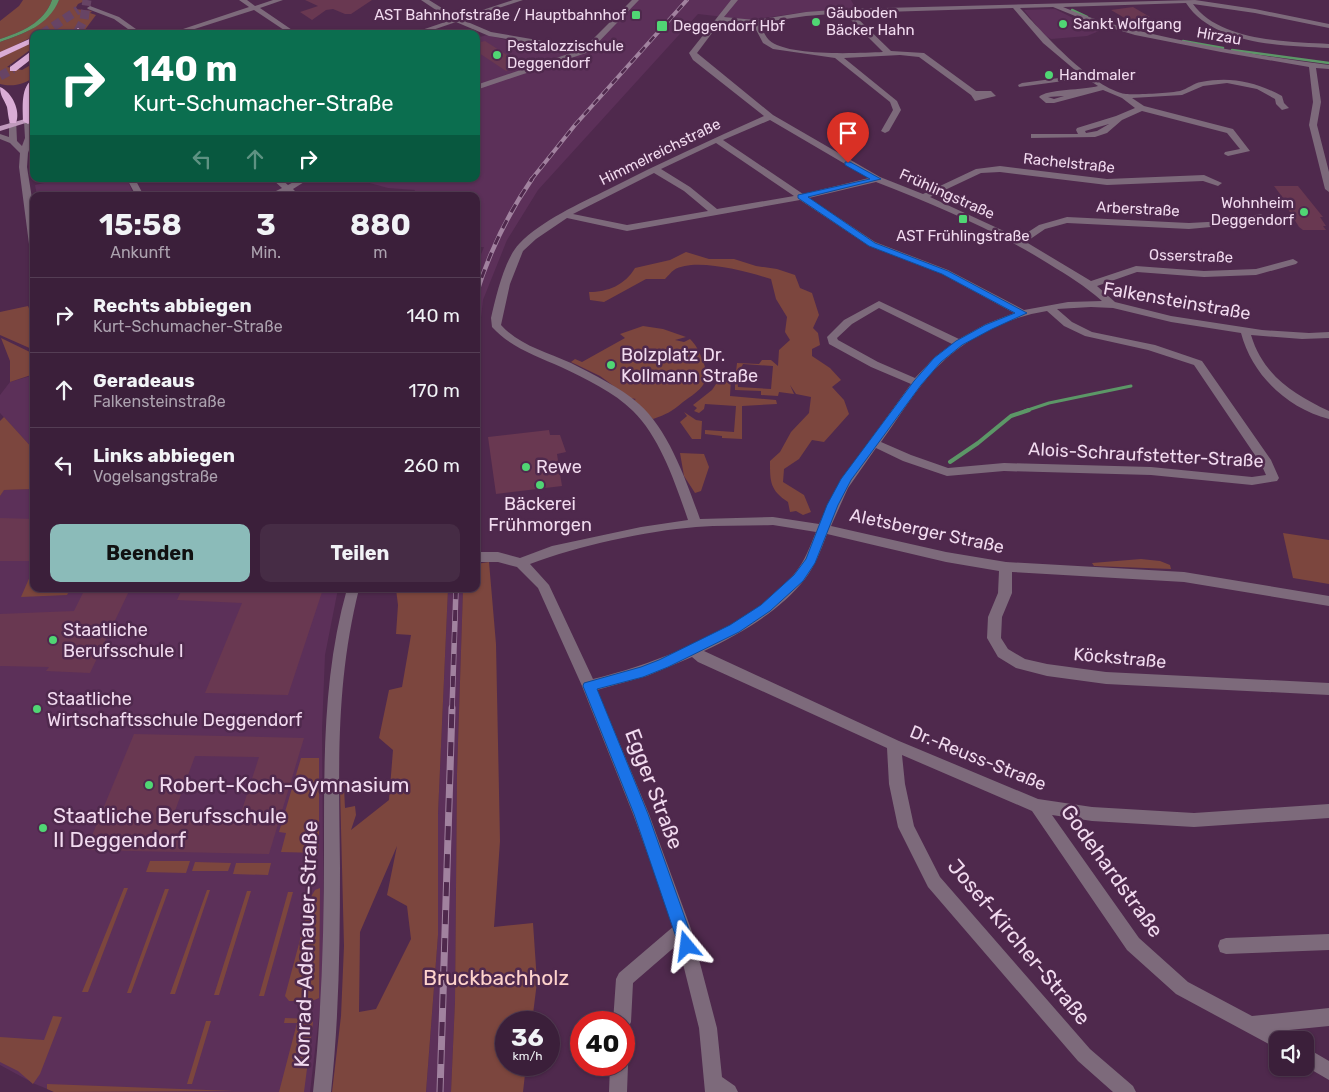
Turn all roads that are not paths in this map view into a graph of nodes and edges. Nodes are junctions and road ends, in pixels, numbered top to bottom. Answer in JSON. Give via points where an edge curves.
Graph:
{"nodes":[{"id":1,"x":242,"y":0,"type":"edge"},
{"id":2,"x":280,"y":0,"type":"edge"},
{"id":3,"x":424,"y":0,"type":"edge"},
{"id":4,"x":520,"y":0,"type":"edge"},
{"id":5,"x":636,"y":0,"type":"edge"},
{"id":6,"x":734,"y":0,"type":"edge"},
{"id":7,"x":880,"y":0,"type":"edge"},
{"id":8,"x":1117,"y":1,"type":"edge"},
{"id":9,"x":1188,"y":1,"type":"edge"},
{"id":10,"x":989,"y":3,"type":"edge"},
{"id":11,"x":1054,"y":3,"type":"edge"},
{"id":12,"x":87,"y":5,"type":"edge"},
{"id":13,"x":1015,"y":6,"type":"junction"},
{"id":14,"x":254,"y":9,"type":"junction"},
{"id":15,"x":886,"y":9,"type":"junction"},
{"id":16,"x":846,"y":11,"type":"junction"},
{"id":17,"x":458,"y":20,"type":"junction"},
{"id":18,"x":719,"y":20,"type":"junction"},
{"id":19,"x":755,"y":22,"type":"junction"},
{"id":20,"x":1329,"y":26,"type":"edge"},
{"id":21,"x":135,"y":30,"type":"edge"},
{"id":22,"x":184,"y":30,"type":"edge"},
{"id":23,"x":288,"y":30,"type":"edge"},
{"id":24,"x":426,"y":30,"type":"edge"},
{"id":25,"x":30,"y":41,"type":"edge"},
{"id":26,"x":1329,"y":46,"type":"edge"},
{"id":27,"x":586,"y":50,"type":"junction"},
{"id":28,"x":890,"y":54,"type":"junction"},
{"id":29,"x":30,"y":55,"type":"edge"},
{"id":30,"x":0,"y":56,"type":"tunnel mouth"},
{"id":31,"x":837,"y":56,"type":"junction"},
{"id":32,"x":30,"y":60,"type":"edge"},
{"id":33,"x":1312,"y":65,"type":"junction"},
{"id":34,"x":1329,"y":67,"type":"edge"},
{"id":35,"x":1087,"y":76,"type":"junction"},
{"id":36,"x":1022,"y":85,"type":"dead end"},
{"id":37,"x":480,"y":87,"type":"edge"},
{"id":38,"x":1104,"y":88,"type":"junction"},
{"id":39,"x":0,"y":90,"type":"edge"},
{"id":40,"x":30,"y":91,"type":"edge"},
{"id":41,"x":1084,"y":92,"type":"dead end"},
{"id":42,"x":974,"y":93,"type":"dead end"},
{"id":43,"x":1125,"y":96,"type":"junction"},
{"id":44,"x":11,"y":105,"type":"junction"},
{"id":45,"x":1141,"y":108,"type":"junction"},
{"id":46,"x":1285,"y":108,"type":"dead end"},
{"id":47,"x":30,"y":112,"type":"edge"},
{"id":48,"x":0,"y":115,"type":"edge"},
{"id":49,"x":770,"y":117,"type":"junction"},
{"id":50,"x":30,"y":120,"type":"edge"},
{"id":51,"x":0,"y":122,"type":"edge"},
{"id":52,"x":13,"y":123,"type":"junction"},
{"id":53,"x":0,"y":129,"type":"edge"},
{"id":54,"x":30,"y":129,"type":"edge"},
{"id":55,"x":885,"y":131,"type":"dead end"},
{"id":56,"x":0,"y":136,"type":"edge"},
{"id":57,"x":1034,"y":136,"type":"dead end"},
{"id":58,"x":717,"y":140,"type":"junction"},
{"id":59,"x":14,"y":141,"type":"junction"},
{"id":60,"x":24,"y":153,"type":"junction"},
{"id":61,"x":1228,"y":154,"type":"dead end"},
{"id":62,"x":654,"y":169,"type":"junction"},
{"id":63,"x":877,"y":179,"type":"junction"},
{"id":64,"x":280,"y":182,"type":"edge"},
{"id":65,"x":300,"y":182,"type":"edge"},
{"id":66,"x":1218,"y":183,"type":"dead end"},
{"id":67,"x":288,"y":189,"type":"junction"},
{"id":68,"x":1329,"y":189,"type":"edge"},
{"id":69,"x":280,"y":192,"type":"edge"},
{"id":70,"x":291,"y":192,"type":"edge"},
{"id":71,"x":801,"y":196,"type":"junction"},
{"id":72,"x":923,"y":197,"type":"junction"},
{"id":73,"x":716,"y":212,"type":"junction"},
{"id":74,"x":564,"y":215,"type":"junction"},
{"id":75,"x":1261,"y":217,"type":"dead end"},
{"id":76,"x":30,"y":218,"type":"edge"},
{"id":77,"x":1020,"y":242,"type":"junction"},
{"id":78,"x":1293,"y":262,"type":"dead end"},
{"id":79,"x":1090,"y":285,"type":"junction"},
{"id":80,"x":1112,"y":304,"type":"junction"},
{"id":81,"x":1050,"y":308,"type":"junction"},
{"id":82,"x":1023,"y":313,"type":"junction"},
{"id":83,"x":1246,"y":332,"type":"junction"},
{"id":84,"x":1329,"y":335,"type":"edge"},
{"id":85,"x":959,"y":343,"type":"junction"},
{"id":86,"x":918,"y":383,"type":"junction"},
{"id":87,"x":1329,"y":415,"type":"edge"},
{"id":88,"x":874,"y":443,"type":"junction"},
{"id":89,"x":695,"y":523,"type":"junction"},
{"id":90,"x":824,"y":529,"type":"junction"},
{"id":91,"x":480,"y":558,"type":"edge"},
{"id":92,"x":521,"y":563,"type":"junction"},
{"id":93,"x":1006,"y":567,"type":"junction"},
{"id":94,"x":352,"y":592,"type":"edge"},
{"id":95,"x":1329,"y":601,"type":"edge"},
{"id":96,"x":693,"y":650,"type":"junction"},
{"id":97,"x":589,"y":686,"type":"junction"},
{"id":98,"x":1329,"y":689,"type":"edge"},
{"id":99,"x":894,"y":745,"type":"junction"},
{"id":100,"x":1037,"y":806,"type":"junction"},
{"id":101,"x":1329,"y":812,"type":"edge"},
{"id":102,"x":683,"y":929,"type":"junction"},
{"id":103,"x":1329,"y":942,"type":"edge"},
{"id":104,"x":1226,"y":946,"type":"dead end"},
{"id":105,"x":623,"y":1011,"type":"edge"},
{"id":106,"x":1329,"y":1017,"type":"edge"},
{"id":107,"x":1252,"y":1024,"type":"junction"},
{"id":108,"x":1269,"y":1034,"type":"edge"},
{"id":109,"x":1314,"y":1062,"type":"edge"},
{"id":110,"x":1329,"y":1071,"type":"edge"},
{"id":111,"x":619,"y":1076,"type":"edge"},
{"id":112,"x":719,"y":1089,"type":"edge"},
{"id":113,"x":322,"y":1092,"type":"edge"},
{"id":114,"x":618,"y":1092,"type":"edge"},
{"id":115,"x":1127,"y":1092,"type":"edge"}],
"edges":[{"from":1,"to":14,"type":"street"},
{"from":2,"to":14,"type":"street"},
{"from":3,"to":17,"type":"street"},
{"from":4,"to":17,"type":"street"},
{"from":5,"to":27,"type":"street"},
{"from":6,"to":18,"type":"street"},
{"from":7,"to":15,"type":"street"},
{"from":8,"to":9,"type":"street"},
{"from":8,"to":11,"type":"street"},
{"from":9,"to":20,"type":"street"},
{"from":9,"to":26,"type":"street","via":[[1200,16],[1221,29],[1269,41]]},
{"from":10,"to":13,"type":"street"},
{"from":10,"to":15,"type":"street"},
{"from":11,"to":13,"type":"street"},
{"from":11,"to":33,"type":"street","name":"Hirzau","via":[[1082,19],[1131,32]]},
{"from":12,"to":21,"type":"street"},
{"from":13,"to":35,"type":"street","via":[[1046,41]]},
{"from":14,"to":22,"type":"street"},
{"from":14,"to":23,"type":"street"},
{"from":15,"to":16,"type":"street"},
{"from":16,"to":19,"type":"street"},
{"from":16,"to":28,"type":"street"},
{"from":17,"to":24,"type":"street"},
{"from":17,"to":27,"type":"street","via":[[489,34]]},
{"from":18,"to":19,"type":"street"},
{"from":18,"to":49,"type":"street","name":"Frühlingstraße","via":[[693,53]]},
{"from":19,"to":31,"type":"street","via":[[766,41],[776,47]]},
{"from":25,"to":30,"type":"highway"},
{"from":27,"to":37,"type":"street"},
{"from":28,"to":31,"type":"street"},
{"from":28,"to":42,"type":"street","via":[[921,55]]},
{"from":29,"to":32,"type":"highway","via":[[13,69]]},
{"from":31,"to":55,"type":"street","via":[[893,101],[897,110]]},
{"from":33,"to":34,"type":"street","name":"Hirzau"},
{"from":33,"to":68,"type":"street","via":[[1320,103],[1313,125]]},
{"from":35,"to":36,"type":"street"},
{"from":35,"to":38,"type":"street"},
{"from":38,"to":41,"type":"street"},
{"from":38,"to":43,"type":"street"},
{"from":39,"to":44,"type":"highway"},
{"from":40,"to":47,"type":"highway"},
{"from":43,"to":45,"type":"street"},
{"from":43,"to":46,"type":"street","via":[[1182,93],[1202,84],[1227,81],[1259,87],[1278,98]]},
{"from":44,"to":48,"type":"highway"},
{"from":44,"to":52,"type":"highway"},
{"from":45,"to":57,"type":"street","via":[[1080,130],[1084,136]]},
{"from":45,"to":61,"type":"street","via":[[1230,131],[1246,151]]},
{"from":49,"to":58,"type":"street","name":"Himmelreichstraße"},
{"from":49,"to":63,"type":"street","name":"Frühlingstraße"},
{"from":50,"to":52,"type":"main road"},
{"from":51,"to":52,"type":"main road"},
{"from":52,"to":53,"type":"main road"},
{"from":52,"to":59,"type":"street"},
{"from":54,"to":60,"type":"street"},
{"from":56,"to":59,"type":"street"},
{"from":58,"to":62,"type":"street","name":"Himmelreichstraße"},
{"from":58,"to":71,"type":"street"},
{"from":59,"to":60,"type":"street"},
{"from":60,"to":76,"type":"street"},
{"from":62,"to":73,"type":"street"},
{"from":62,"to":74,"type":"street","name":"Himmelreichstraße"},
{"from":63,"to":71,"type":"street"},
{"from":63,"to":72,"type":"street","name":"Frühlingstraße"},
{"from":64,"to":67,"type":"street"},
{"from":65,"to":67,"type":"street"},
{"from":66,"to":72,"type":"street","name":"Rachelstraße","via":[[1204,178],[1107,182],[1000,169],[979,171]]},
{"from":67,"to":69,"type":"street"},
{"from":67,"to":70,"type":"street"},
{"from":71,"to":73,"type":"street"},
{"from":71,"to":82,"type":"street","via":[[872,244],[945,272]]},
{"from":72,"to":77,"type":"street","name":"Frühlingstraße"},
{"from":73,"to":74,"type":"street","via":[[627,228]]},
{"from":74,"to":89,"type":"street","name":"Himmelreichstraße","via":[[520,248],[497,310],[496,324],[511,340],[590,377],[636,407],[669,458]]},
{"from":75,"to":77,"type":"street","name":"Arberstraße","via":[[1203,226],[1066,220],[1026,234]]},
{"from":77,"to":79,"type":"street","name":"Frühlingstraße"},
{"from":78,"to":79,"type":"street","name":"Osserstraße","via":[[1256,272],[1204,274],[1136,269]]},
{"from":79,"to":80,"type":"street","name":"Frühlingstraße"},
{"from":80,"to":81,"type":"street","name":"Falkensteinstraße"},
{"from":80,"to":83,"type":"street","name":"Falkensteinstraße","via":[[1169,319]]},
{"from":81,"to":82,"type":"street","name":"Falkensteinstraße"},
{"from":81,"to":88,"type":"street","name":"Alois-Schraufstetter-Straße","via":[[1068,324],[1089,334],[1150,347],[1198,363],[1267,463],[1273,478],[1252,480],[1151,471],[1004,466],[947,472]]},
{"from":82,"to":85,"type":"street","name":"Falkensteinstraße"},
{"from":83,"to":84,"type":"street","name":"Falkensteinstraße"},
{"from":83,"to":87,"type":"street","via":[[1250,349],[1274,383],[1291,397]]},
{"from":85,"to":86,"type":"street","name":"Falkensteinstraße"},
{"from":85,"to":86,"type":"street","via":[[879,304],[848,322],[832,337],[834,342],[859,357]]},
{"from":86,"to":88,"type":"street","name":"Falkensteinstraße"},
{"from":88,"to":90,"type":"street","name":"Falkensteinstraße","via":[[846,479]]},
{"from":89,"to":90,"type":"street","name":"Aletsberger Straße","via":[[774,521]]},
{"from":89,"to":92,"type":"street","name":"Aletsberger Straße","via":[[560,548]]},
{"from":90,"to":93,"type":"street","name":"Aletsberger Straße"},
{"from":90,"to":96,"type":"street","name":"Falkensteinstraße","via":[[811,560],[799,578],[766,608]]},
{"from":91,"to":92,"type":"street"},
{"from":92,"to":97,"type":"street","name":"Egger Straße","via":[[543,585]]},
{"from":93,"to":95,"type":"street","name":"Aletsberger Straße","via":[[1184,577]]},
{"from":93,"to":98,"type":"street","name":"Köckstraße","via":[[1005,593],[995,617],[994,638],[1003,653],[1021,664],[1106,678]]},
{"from":94,"to":113,"type":"street","name":"Konrad-Adenauer-Straße","via":[[338,653],[332,731],[330,999]]},
{"from":96,"to":97,"type":"street","name":"Falkensteinstraße","via":[[643,672]]},
{"from":96,"to":99,"type":"street","name":"Dr.-Reuss-Straße","via":[[703,658]]},
{"from":97,"to":102,"type":"street","name":"Egger Straße"},
{"from":99,"to":100,"type":"street","name":"Dr.-Reuss-Straße"},
{"from":99,"to":115,"type":"street","name":"Josef-Kircher-Straße","via":[[897,784],[906,827],[934,882],[1084,1055]]},
{"from":100,"to":101,"type":"street","name":"Dr.-Reuss-Straße","via":[[1092,814],[1194,820]]},
{"from":100,"to":107,"type":"street","name":"Godehardstraße","via":[[1133,944],[1182,988]]},
{"from":102,"to":105,"type":"street","via":[[625,979]]},
{"from":102,"to":112,"type":"street","name":"Egger Straße","via":[[708,1028]]},
{"from":103,"to":104,"type":"street"},
{"from":106,"to":107,"type":"street"},
{"from":107,"to":108,"type":"street","name":"Godehardstraße"},
{"from":109,"to":110,"type":"street"},
{"from":111,"to":114,"type":"street"}]}
